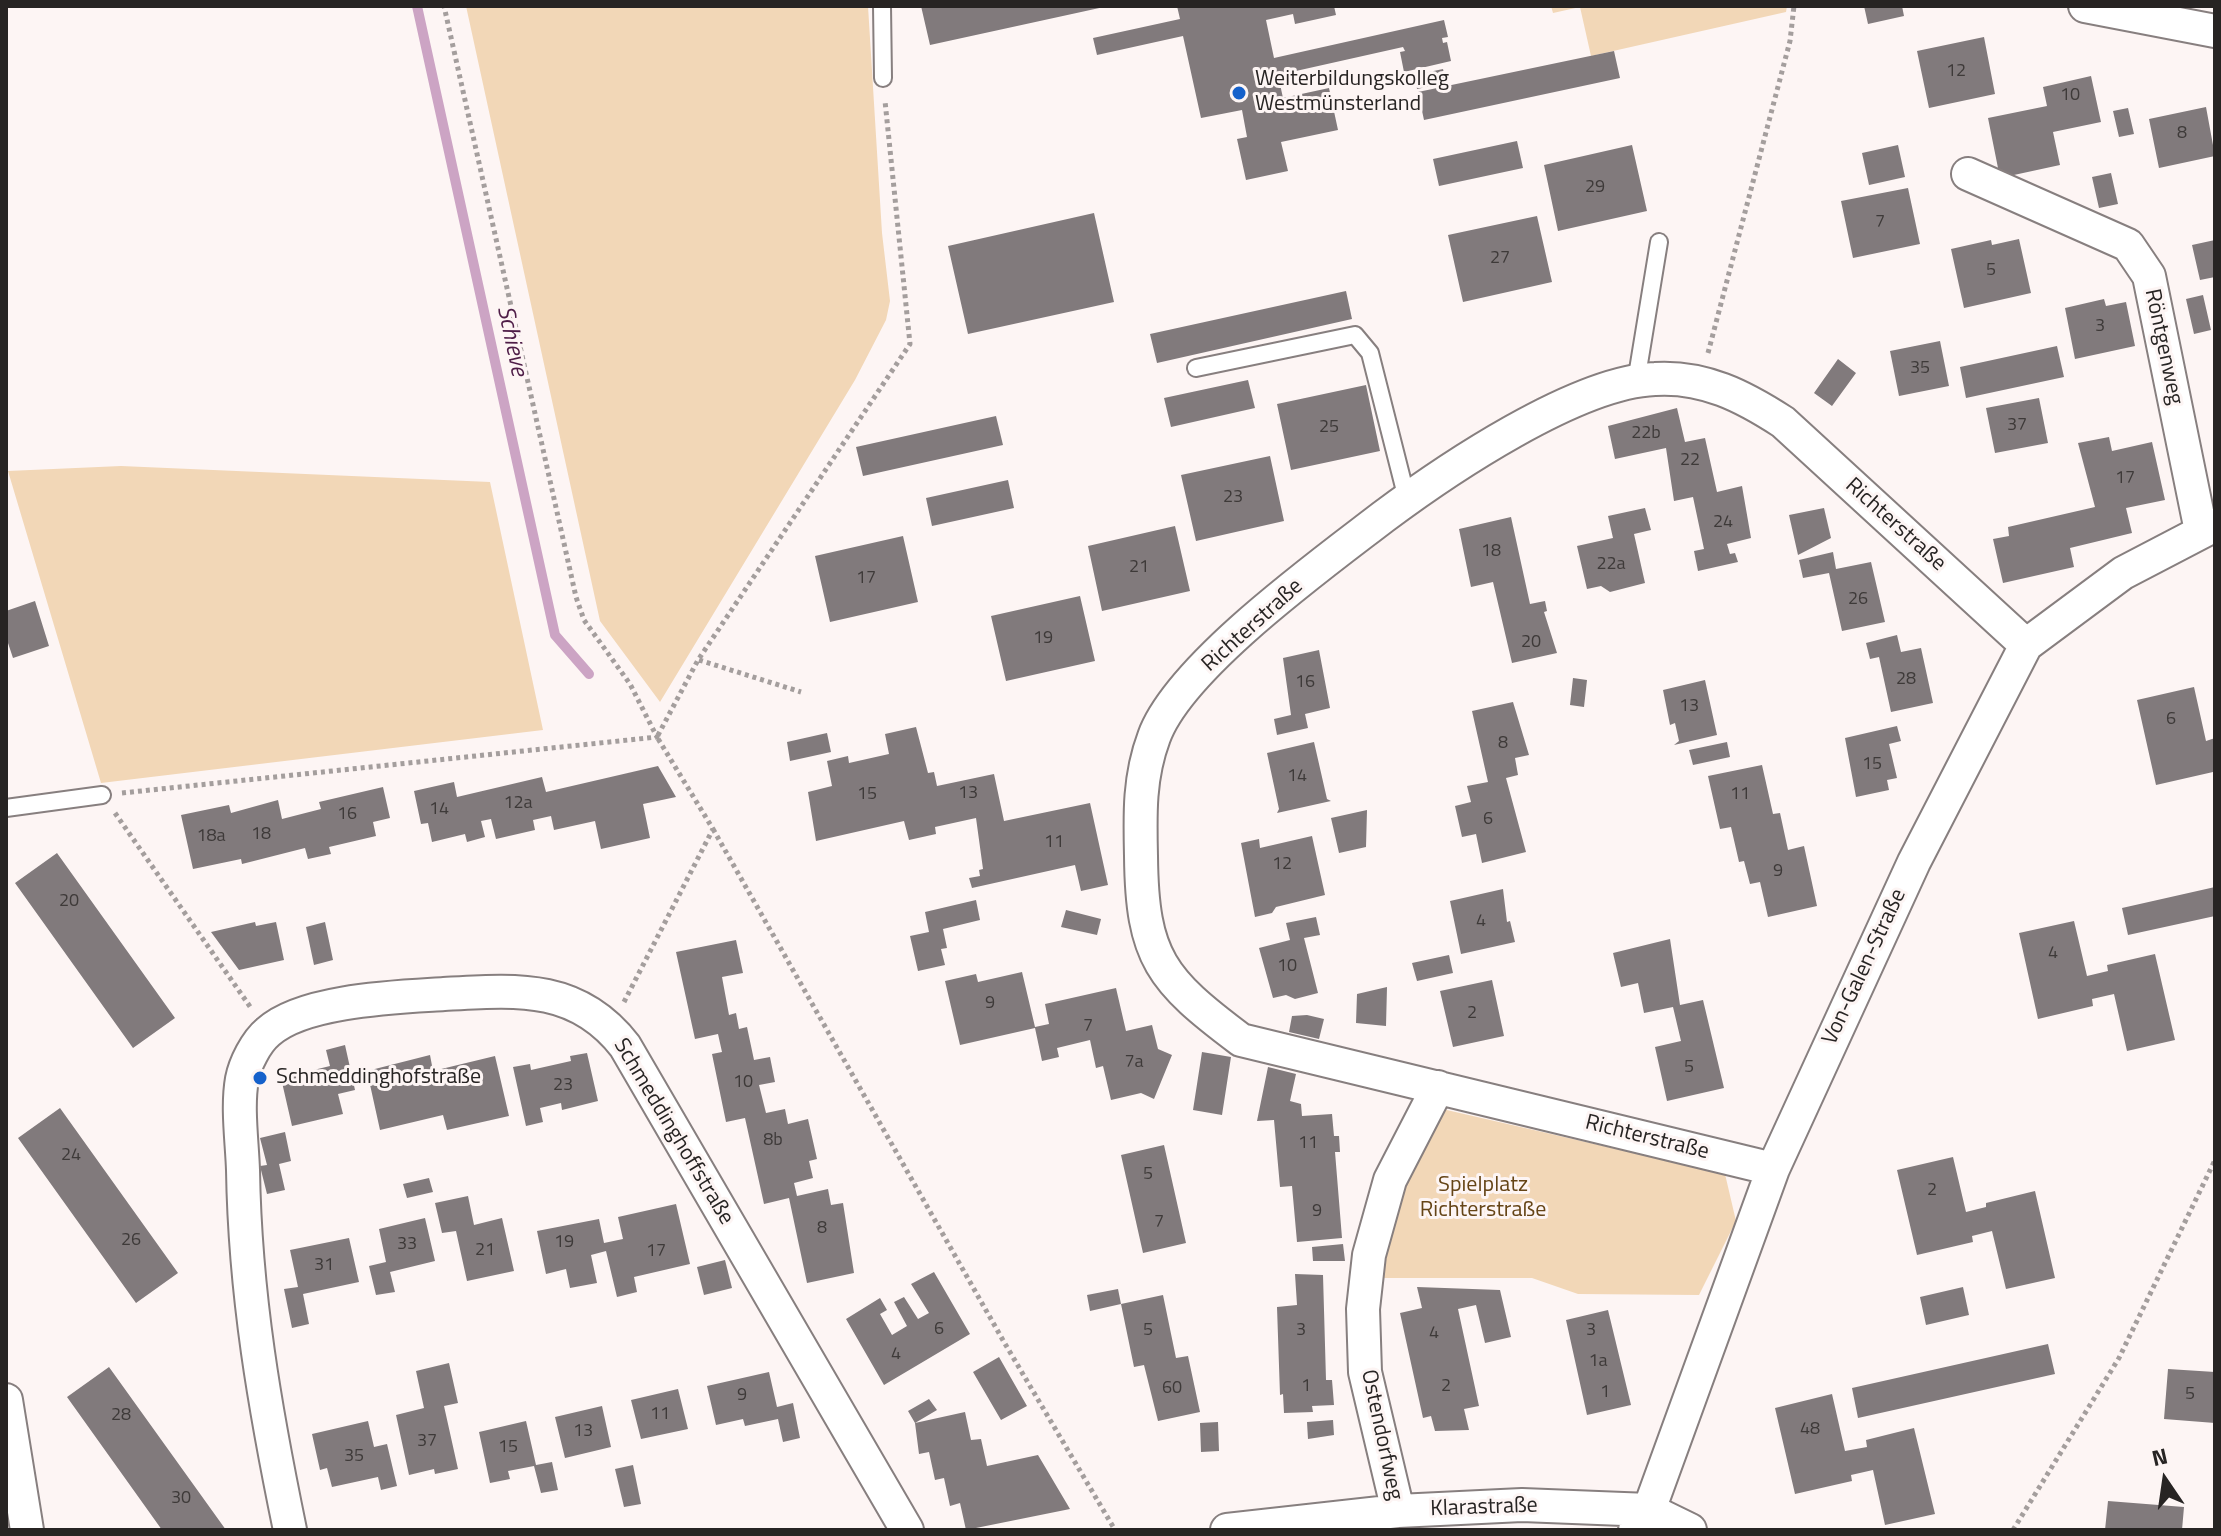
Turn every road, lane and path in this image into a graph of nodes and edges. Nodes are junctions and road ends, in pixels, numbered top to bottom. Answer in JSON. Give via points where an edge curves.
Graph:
{"nodes":[{"id":1,"x":444,"y":6,"type":"edge"},
{"id":2,"x":882,"y":6,"type":"edge"},
{"id":3,"x":1794,"y":6,"type":"edge"},
{"id":4,"x":2085,"y":6,"type":"edge"},
{"id":5,"x":2215,"y":31,"type":"edge"},
{"id":6,"x":883,"y":78,"type":"joint"},
{"id":7,"x":1968,"y":174,"type":"dead end"},
{"id":8,"x":1659,"y":242,"type":"dead end"},
{"id":9,"x":1196,"y":368,"type":"dead end"},
{"id":10,"x":1701,"y":381,"type":"junction"},
{"id":11,"x":1636,"y":382,"type":"junction"},
{"id":12,"x":1407,"y":499,"type":"junction"},
{"id":13,"x":2208,"y":528,"type":"edge"},
{"id":14,"x":2026,"y":645,"type":"junction"},
{"id":15,"x":698,"y":660,"type":"junction"},
{"id":16,"x":801,"y":692,"type":"dead end"},
{"id":17,"x":657,"y":737,"type":"junction"},
{"id":18,"x":102,"y":795,"type":"junction"},
{"id":19,"x":6,"y":808,"type":"edge"},
{"id":20,"x":713,"y":829,"type":"junction"},
{"id":21,"x":610,"y":1028,"type":"junction"},
{"id":22,"x":268,"y":1032,"type":"junction"},
{"id":23,"x":1438,"y":1087,"type":"junction"},
{"id":24,"x":2215,"y":1160,"type":"edge"},
{"id":25,"x":1773,"y":1169,"type":"junction"},
{"id":26,"x":7,"y":1415,"type":"edge"},
{"id":27,"x":1398,"y":1511,"type":"junction"},
{"id":28,"x":1642,"y":1520,"type":"edge"},
{"id":29,"x":27,"y":1530,"type":"edge"},
{"id":30,"x":290,"y":1530,"type":"edge"},
{"id":31,"x":907,"y":1530,"type":"edge"},
{"id":32,"x":1115,"y":1530,"type":"edge"},
{"id":33,"x":1227,"y":1530,"type":"edge"},
{"id":34,"x":1690,"y":1530,"type":"edge"},
{"id":35,"x":2013,"y":1530,"type":"edge"}],
"edges":[{"from":1,"to":17,"type":"path","via":[[576,597],[584,620],[630,684]]},
{"from":2,"to":6,"type":"lane"},
{"from":3,"to":10,"type":"path","via":[[1790,41]]},
{"from":4,"to":5,"type":"street"},
{"from":6,"to":15,"type":"path","via":[[910,344]]},
{"from":7,"to":13,"type":"street","name":"Röntgenweg","via":[[2128,245],[2149,276]]},
{"from":8,"to":11,"type":"lane"},
{"from":9,"to":12,"type":"lane","via":[[1355,335],[1370,353]]},
{"from":10,"to":11,"type":"street","name":"Richterstraße"},
{"from":10,"to":14,"type":"street","name":"Richterstraße","via":[[1745,398],[1783,422]]},
{"from":11,"to":12,"type":"street","name":"Richterstraße","via":[[1555,410]]},
{"from":12,"to":23,"type":"street","name":"Richterstraße","via":[[1232,639],[1186,687],[1154,734],[1140,790],[1141,908],[1159,963],[1185,998],[1241,1040]]},
{"from":13,"to":14,"type":"street","name":"Von-Galen-Straße","via":[[2123,573]]},
{"from":14,"to":25,"type":"street","name":"Von-Galen-Straße","via":[[1914,862]]},
{"from":15,"to":16,"type":"path"},
{"from":15,"to":17,"type":"path"},
{"from":17,"to":18,"type":"path"},
{"from":17,"to":20,"type":"path"},
{"from":18,"to":19,"type":"lane"},
{"from":18,"to":22,"type":"path"},
{"from":20,"to":21,"type":"path"},
{"from":20,"to":32,"type":"path"},
{"from":21,"to":22,"type":"street","name":"Schmeddinghoffstraße","via":[[567,999],[491,991],[398,997],[312,1011]]},
{"from":21,"to":31,"type":"street","name":"Schmeddinghoffstraße"},
{"from":22,"to":30,"type":"street","via":[[242,1079],[244,1232],[259,1377]]},
{"from":23,"to":25,"type":"street","name":"Richterstraße"},
{"from":23,"to":27,"type":"street","name":"Ostendorfweg","via":[[1390,1180],[1369,1255],[1363,1309],[1365,1372]]},
{"from":24,"to":35,"type":"path","via":[[2119,1358]]},
{"from":25,"to":28,"type":"street","name":"Von-Galen-Straße"},
{"from":26,"to":29,"type":"street"},
{"from":27,"to":28,"type":"street","name":"Klarastraße","via":[[1522,1505]]},
{"from":27,"to":33,"type":"street","name":"Klarastraße"},
{"from":28,"to":34,"type":"street","name":"Klarastraße"}]}
